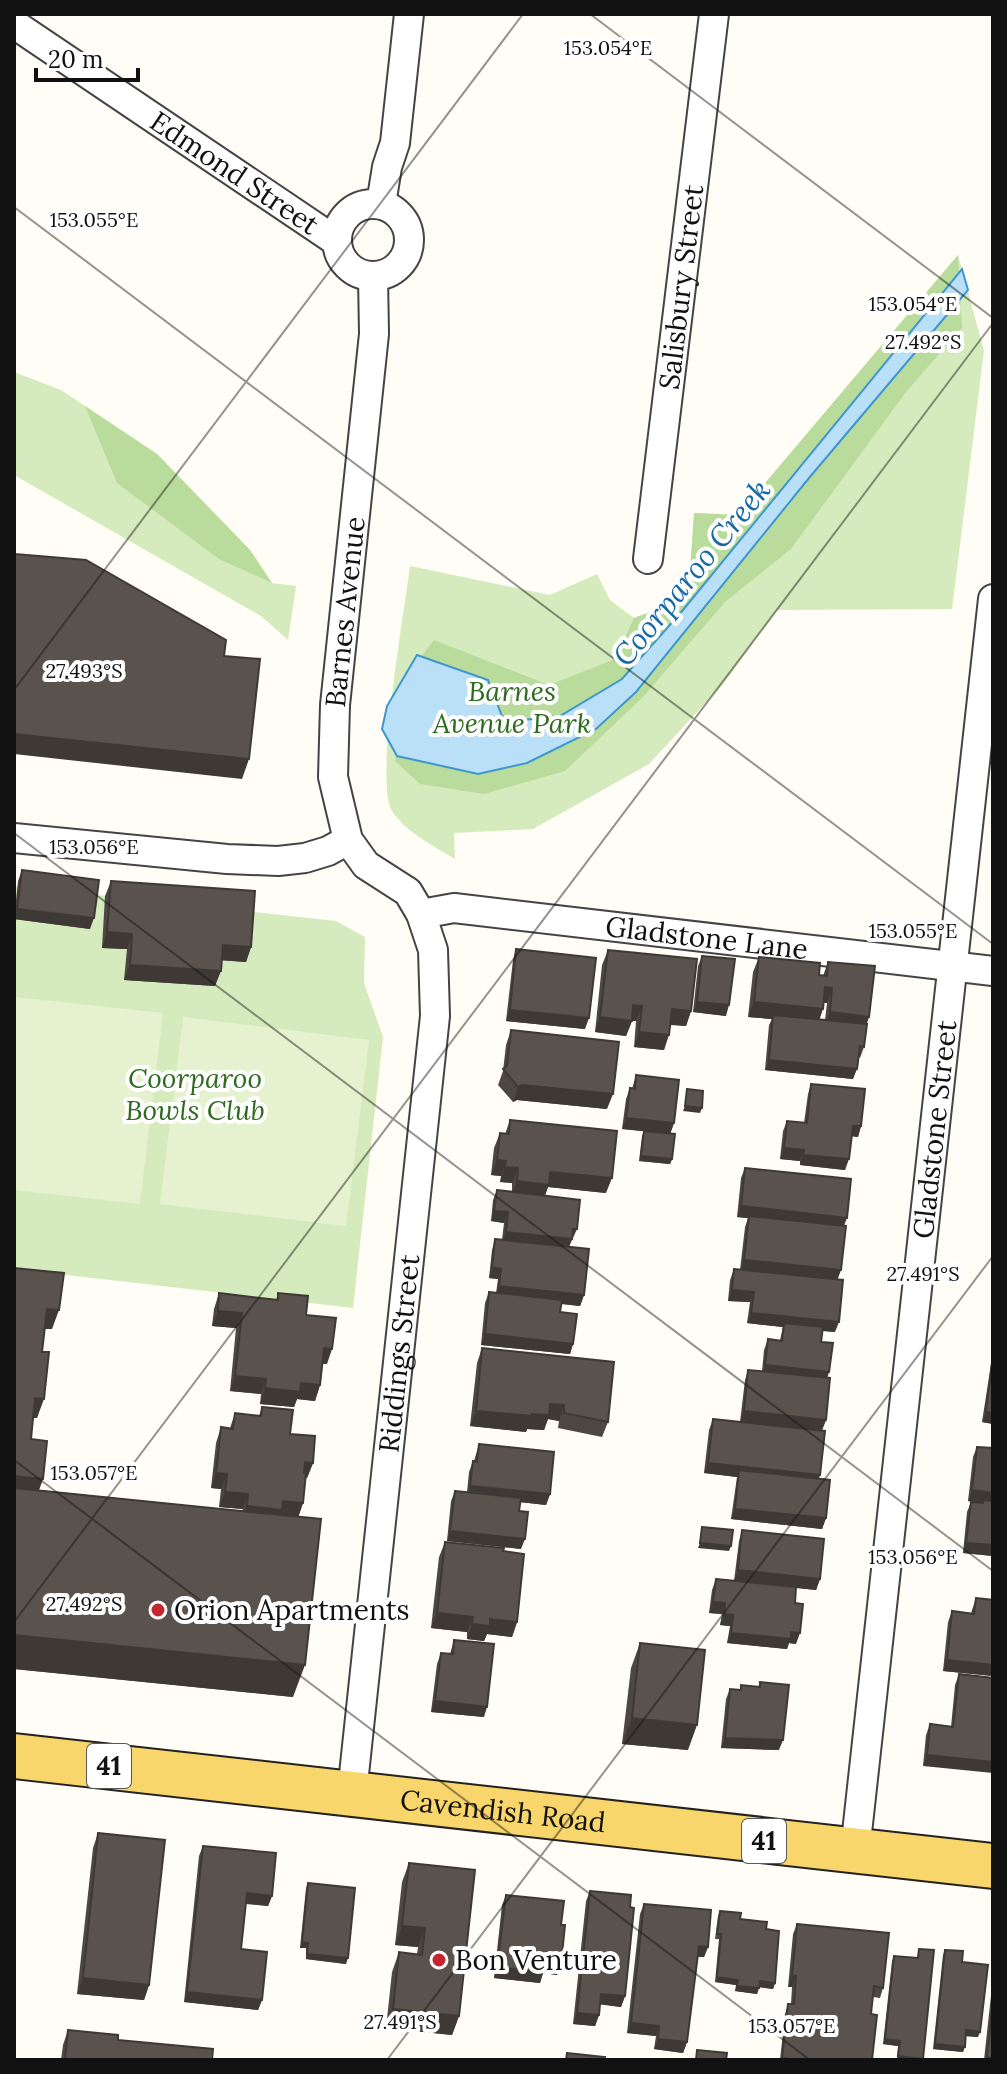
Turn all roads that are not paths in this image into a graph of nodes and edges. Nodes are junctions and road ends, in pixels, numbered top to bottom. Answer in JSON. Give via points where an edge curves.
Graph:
{"nodes":[{"id":1,"x":409,"y":14,"type":"edge"},
{"id":2,"x":714,"y":14,"type":"edge"},
{"id":3,"x":14,"y":24,"type":"edge"},
{"id":4,"x":381,"y":204,"type":"junction"},
{"id":5,"x":336,"y":241,"type":"junction"},
{"id":6,"x":373,"y":277,"type":"junction"},
{"id":7,"x":648,"y":559,"type":"dead end"},
{"id":8,"x":993,"y":599,"type":"edge"},
{"id":9,"x":14,"y":838,"type":"edge"},
{"id":10,"x":348,"y":840,"type":"junction"},
{"id":11,"x":421,"y":914,"type":"junction"},
{"id":12,"x":951,"y":965,"type":"junction"},
{"id":13,"x":993,"y":971,"type":"edge"},
{"id":14,"x":14,"y":1756,"type":"edge"},
{"id":15,"x":352,"y":1793,"type":"junction"},
{"id":16,"x":855,"y":1851,"type":"junction"},
{"id":17,"x":993,"y":1866,"type":"edge"}],
"edges":[{"from":1,"to":4,"type":"street","via":[[395,143]]},
{"from":2,"to":7,"type":"street","name":"Salisbury Street"},
{"from":3,"to":5,"type":"street","name":"Edmond Street"},
{"from":4,"to":5,"type":"street","via":[[350,212]]},
{"from":4,"to":6,"type":"street","via":[[401,217],[410,239],[403,261]]},
{"from":5,"to":6,"type":"street","via":[[343,262]]},
{"from":6,"to":10,"type":"street","name":"Barnes Avenue","via":[[374,334],[335,705],[333,777]]},
{"from":8,"to":12,"type":"street","name":"Gladstone Street"},
{"from":9,"to":10,"type":"street","via":[[278,861],[305,858]]},
{"from":10,"to":11,"type":"street","name":"Barnes Avenue","via":[[366,865],[408,892]]},
{"from":11,"to":12,"type":"street","name":"Gladstone Lane","via":[[454,908]]},
{"from":11,"to":15,"type":"street","name":"Riddings Street","via":[[433,950],[435,1016]]},
{"from":12,"to":13,"type":"street","name":"Gladstone Lane"},
{"from":12,"to":16,"type":"street","name":"Gladstone Street"},
{"from":14,"to":15,"type":"main road","name":"Cavendish Road","number":"41"},
{"from":15,"to":16,"type":"main road","name":"Cavendish Road","number":"41"},
{"from":16,"to":17,"type":"main road","name":"Cavendish Road","number":"41"}]}
